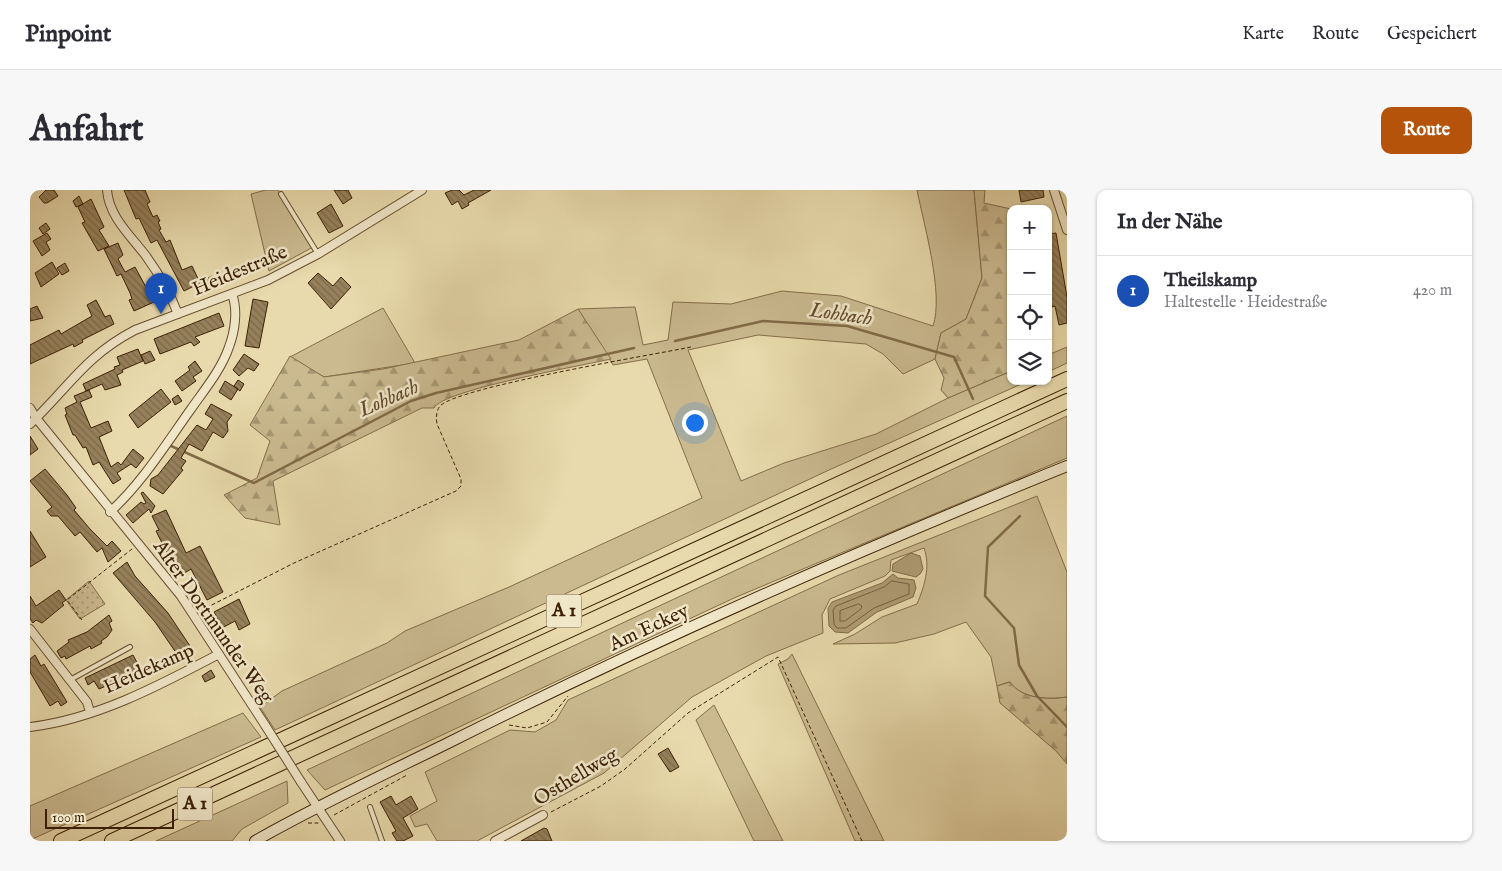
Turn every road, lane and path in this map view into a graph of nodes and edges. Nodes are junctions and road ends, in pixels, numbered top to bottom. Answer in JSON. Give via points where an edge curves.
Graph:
{"nodes":[{"id":1,"x":107,"y":190,"type":"edge"},
{"id":2,"x":422,"y":190,"type":"edge"},
{"id":3,"x":1054,"y":190,"type":"edge"},
{"id":4,"x":282,"y":194,"type":"dead end"},
{"id":5,"x":1067,"y":230,"type":"edge"},
{"id":6,"x":318,"y":254,"type":"junction"},
{"id":7,"x":232,"y":294,"type":"junction"},
{"id":8,"x":178,"y":314,"type":"junction"},
{"id":9,"x":691,"y":347,"type":"dead end"},
{"id":10,"x":1067,"y":379,"type":"edge"},
{"id":11,"x":1067,"y":401,"type":"edge"},
{"id":12,"x":30,"y":408,"type":"edge"},
{"id":13,"x":33,"y":421,"type":"edge"},
{"id":14,"x":1067,"y":466,"type":"edge"},
{"id":15,"x":110,"y":512,"type":"junction"},
{"id":16,"x":133,"y":548,"type":"dead end"},
{"id":17,"x":193,"y":614,"type":"junction"},
{"id":18,"x":82,"y":620,"type":"dead end"},
{"id":19,"x":30,"y":629,"type":"edge"},
{"id":20,"x":130,"y":647,"type":"dead end"},
{"id":21,"x":220,"y":654,"type":"junction"},
{"id":22,"x":70,"y":680,"type":"junction"},
{"id":23,"x":570,"y":694,"type":"dead end"},
{"id":24,"x":90,"y":712,"type":"junction"},
{"id":25,"x":506,"y":725,"type":"dead end"},
{"id":26,"x":30,"y":727,"type":"edge"},
{"id":27,"x":409,"y":773,"type":"dead end"},
{"id":28,"x":317,"y":807,"type":"junction"},
{"id":29,"x":370,"y":807,"type":"dead end"},
{"id":30,"x":544,"y":815,"type":"joint"},
{"id":31,"x":326,"y":819,"type":"junction"},
{"id":32,"x":306,"y":824,"type":"dead end"},
{"id":33,"x":61,"y":841,"type":"edge"},
{"id":34,"x":112,"y":841,"type":"edge"},
{"id":35,"x":255,"y":841,"type":"edge"},
{"id":36,"x":340,"y":841,"type":"edge"},
{"id":37,"x":382,"y":841,"type":"edge"},
{"id":38,"x":495,"y":841,"type":"edge"},
{"id":39,"x":862,"y":841,"type":"edge"}],
"edges":[{"from":1,"to":8,"type":"street","via":[[118,221],[162,280]]},
{"from":2,"to":6,"type":"street","name":"Heidestraße"},
{"from":3,"to":5,"type":"street"},
{"from":4,"to":6,"type":"lane"},
{"from":6,"to":7,"type":"street","name":"Heidestraße"},
{"from":7,"to":8,"type":"street","name":"Heidestraße"},
{"from":7,"to":15,"type":"street","via":[[235,303],[230,346],[220,366],[168,442]]},
{"from":8,"to":13,"type":"street","name":"Heidestraße","via":[[135,330],[101,350]]},
{"from":9,"to":17,"type":"path","via":[[494,386],[446,402],[439,407],[436,416],[461,479],[456,491],[294,563]]},
{"from":10,"to":33,"type":"highway","number":"A 1"},
{"from":11,"to":34,"type":"highway","number":"A 1"},
{"from":12,"to":13,"type":"street","name":"Alter Dortmunder Weg"},
{"from":13,"to":15,"type":"street","name":"Alter Dortmunder Weg"},
{"from":14,"to":28,"type":"street","name":"Am Eckey","via":[[891,538],[710,619],[518,708]]},
{"from":15,"to":17,"type":"street","name":"Alter Dortmunder Weg"},
{"from":16,"to":18,"type":"path","via":[[67,600]]},
{"from":17,"to":21,"type":"street","name":"Alter Dortmunder Weg"},
{"from":19,"to":22,"type":"street","name":"Heidekamp"},
{"from":20,"to":22,"type":"lane"},
{"from":21,"to":24,"type":"street","name":"Heidekamp","via":[[158,686]]},
{"from":21,"to":28,"type":"street","name":"Alter Dortmunder Weg","bridge":true},
{"from":22,"to":24,"type":"street","name":"Heidekamp","via":[[87,702]]},
{"from":23,"to":25,"type":"path","via":[[552,718],[542,724],[527,728]]},
{"from":24,"to":26,"type":"street","name":"Heidekamp"},
{"from":27,"to":31,"type":"path"},
{"from":28,"to":31,"type":"street","name":"Alter Dortmunder Weg"},
{"from":28,"to":35,"type":"street","name":"Am Eckey"},
{"from":29,"to":37,"type":"lane"},
{"from":30,"to":38,"type":"street","name":"Osthellweg"},
{"from":30,"to":39,"type":"path","name":"Osthellweg","via":[[600,786],[709,699],[778,657]]},
{"from":31,"to":32,"type":"path"},
{"from":31,"to":36,"type":"street","name":"Alter Dortmunder Weg"}]}
